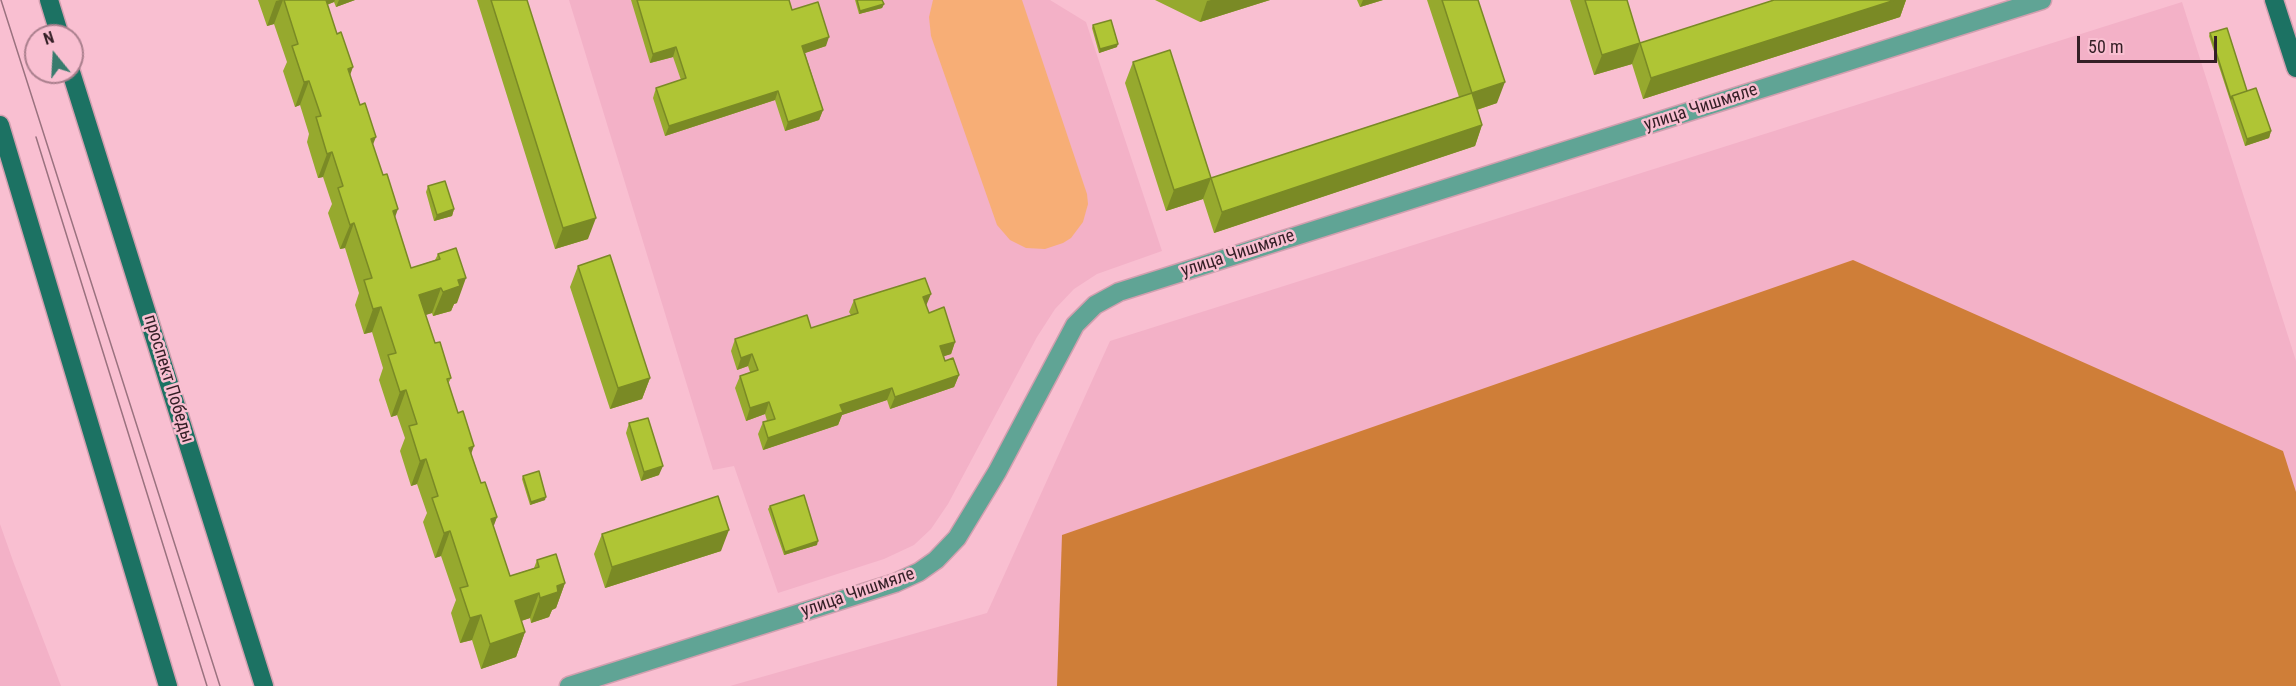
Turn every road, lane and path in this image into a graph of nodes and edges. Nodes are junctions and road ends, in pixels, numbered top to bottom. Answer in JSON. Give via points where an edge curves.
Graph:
{"nodes":[{"id":1,"x":49,"y":0,"type":"edge"},
{"id":2,"x":2042,"y":0,"type":"edge"},
{"id":3,"x":2274,"y":0,"type":"edge"},
{"id":4,"x":56,"y":24,"type":"edge"},
{"id":5,"x":2296,"y":68,"type":"edge"},
{"id":6,"x":75,"y":84,"type":"edge"},
{"id":7,"x":0,"y":125,"type":"edge"},
{"id":8,"x":168,"y":686,"type":"edge"},
{"id":9,"x":264,"y":686,"type":"edge"},
{"id":10,"x":569,"y":686,"type":"edge"}],
"edges":[{"from":1,"to":4,"type":"main road"},
{"from":2,"to":10,"type":"street","name":"улица Чишмяле","via":[[1119,292],[1095,305],[1076,325],[997,472],[957,538],[936,560],[896,584]]},
{"from":3,"to":5,"type":"main road"},
{"from":6,"to":9,"type":"main road","name":"проспект Победы"},
{"from":7,"to":8,"type":"main road"}]}
